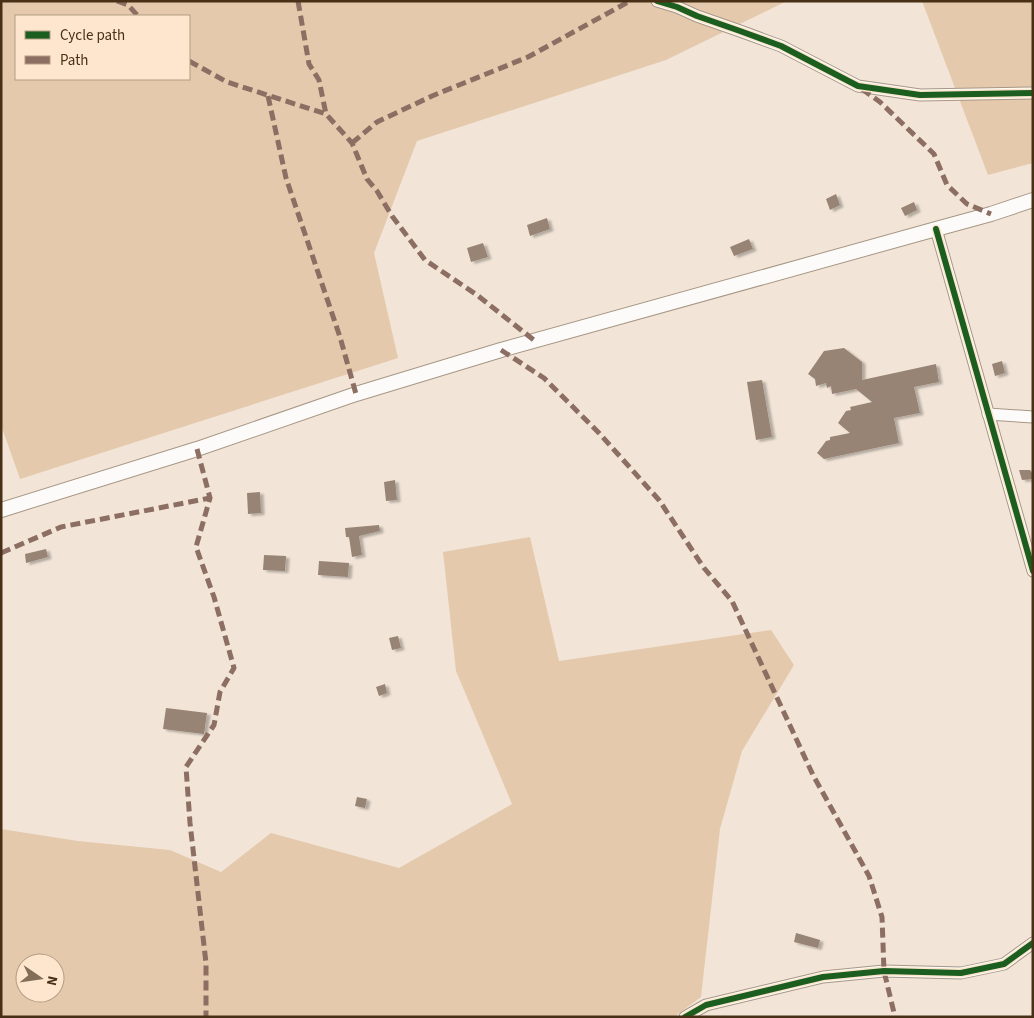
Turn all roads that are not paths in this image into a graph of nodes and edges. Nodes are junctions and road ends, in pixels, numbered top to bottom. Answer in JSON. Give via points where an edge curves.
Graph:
{"nodes":[{"id":1,"x":657,"y":1,"type":"edge"},
{"id":2,"x":1033,"y":93,"type":"edge"},
{"id":3,"x":1033,"y":200,"type":"edge"},
{"id":4,"x":936,"y":229,"type":"junction"},
{"id":5,"x":988,"y":414,"type":"junction"},
{"id":6,"x":1033,"y":417,"type":"edge"},
{"id":7,"x":1,"y":510,"type":"edge"},
{"id":8,"x":1033,"y":571,"type":"edge"},
{"id":9,"x":1033,"y":943,"type":"edge"},
{"id":10,"x":684,"y":1017,"type":"edge"}],
"edges":[{"from":1,"to":2,"type":"street","via":[[781,46],[858,86],[920,95]]},
{"from":3,"to":4,"type":"main road"},
{"from":4,"to":5,"type":"street"},
{"from":4,"to":7,"type":"main road","via":[[483,355]]},
{"from":5,"to":6,"type":"street"},
{"from":5,"to":8,"type":"street"},
{"from":9,"to":10,"type":"street","via":[[1004,964],[960,973],[884,972],[823,977],[706,1005]]}]}
